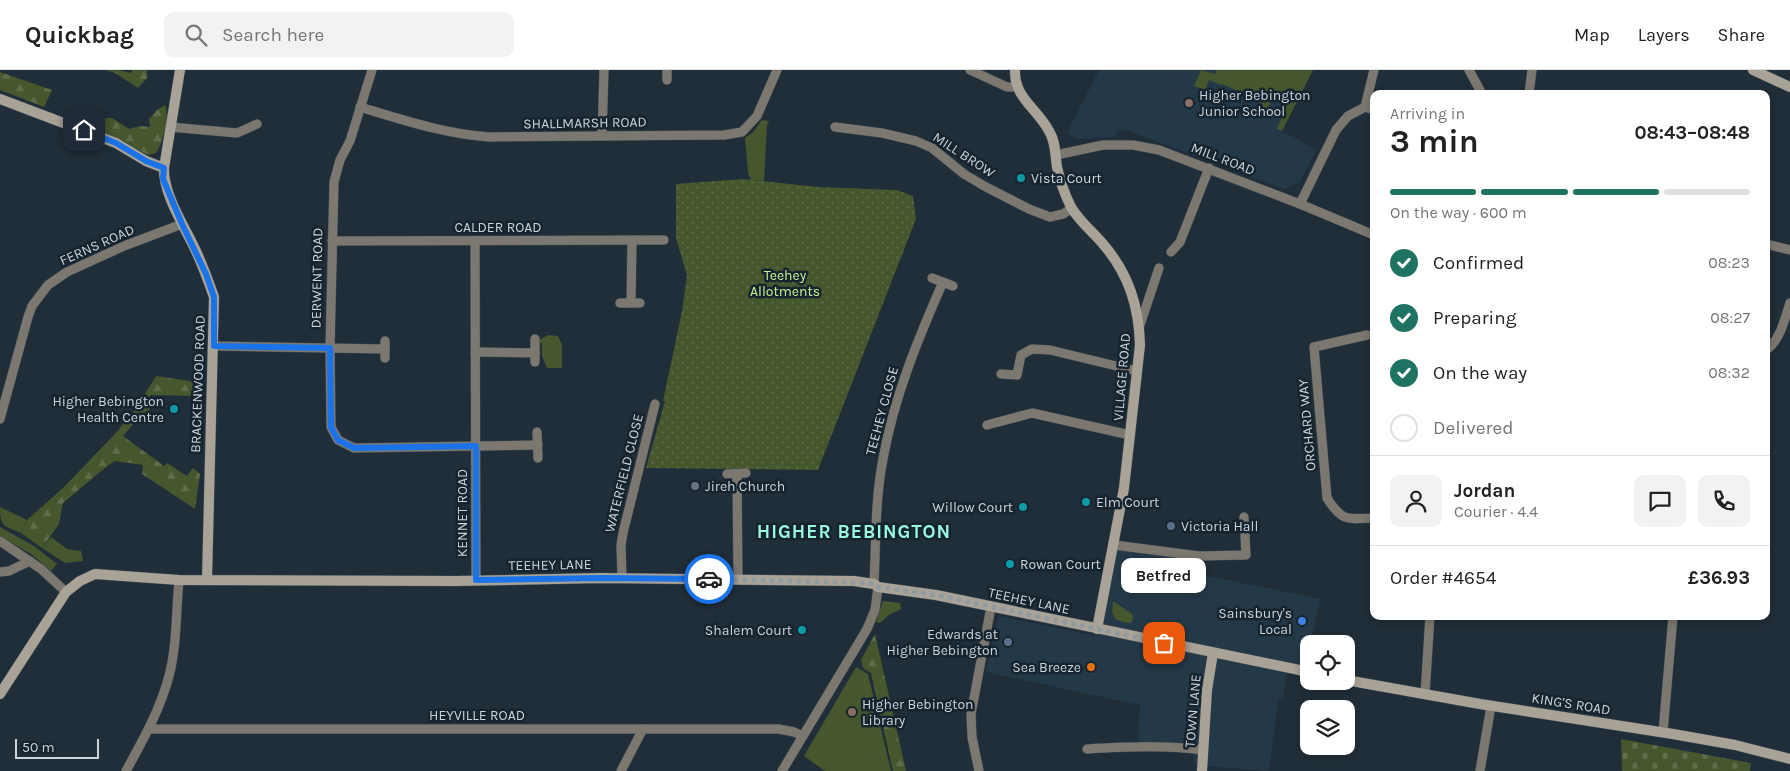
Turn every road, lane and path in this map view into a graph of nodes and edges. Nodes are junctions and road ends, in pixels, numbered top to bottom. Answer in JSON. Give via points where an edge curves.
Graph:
{"nodes":[{"id":1,"x":180,"y":70,"type":"edge"},
{"id":2,"x":372,"y":70,"type":"edge"},
{"id":3,"x":604,"y":70,"type":"edge"},
{"id":4,"x":667,"y":70,"type":"edge"},
{"id":5,"x":777,"y":70,"type":"edge"},
{"id":6,"x":970,"y":70,"type":"edge"},
{"id":7,"x":1015,"y":70,"type":"edge"},
{"id":8,"x":1374,"y":70,"type":"edge"},
{"id":9,"x":1469,"y":70,"type":"edge"},
{"id":10,"x":1532,"y":70,"type":"edge"},
{"id":11,"x":1753,"y":70,"type":"edge"},
{"id":12,"x":667,"y":80,"type":"dead end"},
{"id":13,"x":1016,"y":87,"type":"junction"},
{"id":14,"x":1790,"y":87,"type":"edge"},
{"id":15,"x":1371,"y":90,"type":"edge"},
{"id":16,"x":1480,"y":90,"type":"edge"},
{"id":17,"x":1530,"y":90,"type":"edge"},
{"id":18,"x":0,"y":99,"type":"edge"},
{"id":19,"x":360,"y":107,"type":"junction"},
{"id":20,"x":1369,"y":108,"type":"edge"},
{"id":21,"x":257,"y":124,"type":"dead end"},
{"id":22,"x":170,"y":127,"type":"junction"},
{"id":23,"x":835,"y":127,"type":"dead end"},
{"id":24,"x":602,"y":136,"type":"junction"},
{"id":25,"x":1056,"y":155,"type":"junction"},
{"id":26,"x":164,"y":168,"type":"junction"},
{"id":27,"x":1209,"y":168,"type":"junction"},
{"id":28,"x":1300,"y":204,"type":"junction"},
{"id":29,"x":1072,"y":208,"type":"junction"},
{"id":30,"x":182,"y":224,"type":"junction"},
{"id":31,"x":1370,"y":232,"type":"edge"},
{"id":32,"x":632,"y":240,"type":"junction"},
{"id":33,"x":664,"y":240,"type":"dead end"},
{"id":34,"x":332,"y":241,"type":"junction"},
{"id":35,"x":475,"y":241,"type":"junction"},
{"id":36,"x":1770,"y":245,"type":"edge"},
{"id":37,"x":1790,"y":250,"type":"edge"},
{"id":38,"x":1171,"y":252,"type":"dead end"},
{"id":39,"x":1159,"y":268,"type":"dead end"},
{"id":40,"x":932,"y":278,"type":"dead end"},
{"id":41,"x":943,"y":282,"type":"junction"},
{"id":42,"x":953,"y":286,"type":"dead end"},
{"id":43,"x":620,"y":303,"type":"dead end"},
{"id":44,"x":1790,"y":303,"type":"edge"},
{"id":45,"x":1140,"y":326,"type":"junction"},
{"id":46,"x":1367,"y":335,"type":"dead end"},
{"id":47,"x":535,"y":339,"type":"dead end"},
{"id":48,"x":214,"y":346,"type":"junction"},
{"id":49,"x":1770,"y":347,"type":"edge"},
{"id":50,"x":330,"y":348,"type":"junction"},
{"id":51,"x":385,"y":349,"type":"dead end"},
{"id":52,"x":475,"y":352,"type":"junction"},
{"id":53,"x":1137,"y":371,"type":"junction"},
{"id":54,"x":1001,"y":374,"type":"dead end"},
{"id":55,"x":655,"y":404,"type":"dead end"},
{"id":56,"x":0,"y":419,"type":"edge"},
{"id":57,"x":987,"y":425,"type":"dead end"},
{"id":58,"x":537,"y":432,"type":"dead end"},
{"id":59,"x":1130,"y":435,"type":"junction"},
{"id":60,"x":538,"y":445,"type":"junction"},
{"id":61,"x":476,"y":446,"type":"junction"},
{"id":62,"x":538,"y":458,"type":"dead end"},
{"id":63,"x":727,"y":474,"type":"dead end"},
{"id":64,"x":1244,"y":517,"type":"dead end"},
{"id":65,"x":1370,"y":518,"type":"edge"},
{"id":66,"x":0,"y":541,"type":"edge"},
{"id":67,"x":1114,"y":545,"type":"junction"},
{"id":68,"x":30,"y":561,"type":"junction"},
{"id":69,"x":0,"y":572,"type":"edge"},
{"id":70,"x":622,"y":578,"type":"junction"},
{"id":71,"x":738,"y":579,"type":"junction"},
{"id":72,"x":179,"y":580,"type":"junction"},
{"id":73,"x":207,"y":580,"type":"junction"},
{"id":74,"x":476,"y":580,"type":"junction"},
{"id":75,"x":876,"y":586,"type":"junction"},
{"id":76,"x":66,"y":592,"type":"junction"},
{"id":77,"x":990,"y":606,"type":"junction"},
{"id":78,"x":1430,"y":620,"type":"edge"},
{"id":79,"x":1673,"y":620,"type":"edge"},
{"id":80,"x":1097,"y":629,"type":"junction"},
{"id":81,"x":1213,"y":653,"type":"junction"},
{"id":82,"x":1300,"y":670,"type":"edge"},
{"id":83,"x":1355,"y":682,"type":"edge"},
{"id":84,"x":0,"y":694,"type":"edge"},
{"id":85,"x":1425,"y":694,"type":"junction"},
{"id":86,"x":1491,"y":706,"type":"junction"},
{"id":87,"x":150,"y":729,"type":"junction"},
{"id":88,"x":642,"y":729,"type":"junction"},
{"id":89,"x":1663,"y":732,"type":"junction"},
{"id":90,"x":803,"y":736,"type":"junction"},
{"id":91,"x":1087,"y":749,"type":"dead end"},
{"id":92,"x":1203,"y":750,"type":"junction"},
{"id":93,"x":1790,"y":759,"type":"edge"},
{"id":94,"x":126,"y":771,"type":"edge"},
{"id":95,"x":621,"y":771,"type":"edge"},
{"id":96,"x":782,"y":771,"type":"edge"},
{"id":97,"x":979,"y":771,"type":"edge"},
{"id":98,"x":1202,"y":771,"type":"edge"},
{"id":99,"x":1480,"y":771,"type":"edge"}],
"edges":[{"from":1,"to":22,"type":"street","name":"BRACKENWOOD ROAD"},
{"from":2,"to":19,"type":"street","name":"DERWENT ROAD"},
{"from":3,"to":24,"type":"street"},
{"from":4,"to":12,"type":"street"},
{"from":5,"to":24,"type":"street","name":"SHALLMARSH ROAD","via":[[758,116],[742,132]]},
{"from":6,"to":13,"type":"street","via":[[1007,87]]},
{"from":7,"to":13,"type":"street"},
{"from":8,"to":15,"type":"street"},
{"from":9,"to":16,"type":"street"},
{"from":10,"to":17,"type":"street"},
{"from":11,"to":14,"type":"street"},
{"from":13,"to":25,"type":"street","name":"VILLAGE ROAD","via":[[1050,131]]},
{"from":18,"to":26,"type":"street","via":[[116,143]]},
{"from":19,"to":24,"type":"street","name":"SHALLMARSH ROAD","via":[[470,136]]},
{"from":19,"to":34,"type":"street","name":"DERWENT ROAD","via":[[334,182]]},
{"from":20,"to":28,"type":"street","via":[[1348,116],[1336,130]]},
{"from":21,"to":22,"type":"street","via":[[237,133]]},
{"from":22,"to":26,"type":"street","name":"BRACKENWOOD ROAD"},
{"from":23,"to":29,"type":"street","name":"MILL BROW","via":[[916,141],[932,148],[964,174],[1050,217]]},
{"from":25,"to":27,"type":"street","name":"MILL ROAD","via":[[1103,145],[1132,146],[1159,150]]},
{"from":25,"to":29,"type":"street","name":"VILLAGE ROAD"},
{"from":26,"to":30,"type":"street","name":"BRACKENWOOD ROAD","via":[[163,179]]},
{"from":27,"to":28,"type":"street","name":"MILL ROAD"},
{"from":27,"to":38,"type":"street","via":[[1180,242]]},
{"from":28,"to":31,"type":"street","name":"MILL ROAD"},
{"from":29,"to":45,"type":"street","name":"VILLAGE ROAD","via":[[1122,269]]},
{"from":30,"to":48,"type":"street","name":"BRACKENWOOD ROAD","via":[[214,297]]},
{"from":30,"to":56,"type":"street","name":"FERNS ROAD","via":[[124,246],[67,272],[48,285],[28,317]]},
{"from":32,"to":33,"type":"street","name":"CALDER ROAD"},
{"from":32,"to":35,"type":"street","name":"CALDER ROAD"},
{"from":32,"to":43,"type":"street","via":[[635,303]]},
{"from":34,"to":35,"type":"street","name":"CALDER ROAD"},
{"from":34,"to":50,"type":"street","name":"DERWENT ROAD"},
{"from":35,"to":52,"type":"street","name":"KENNET ROAD"},
{"from":36,"to":37,"type":"street"},
{"from":39,"to":45,"type":"street"},
{"from":40,"to":41,"type":"street"},
{"from":41,"to":42,"type":"street"},
{"from":41,"to":75,"type":"street","name":"TEEHEY CLOSE","via":[[910,362],[890,424],[882,461],[877,518]]},
{"from":44,"to":49,"type":"street","via":[[1778,337]]},
{"from":45,"to":53,"type":"street","name":"VILLAGE ROAD"},
{"from":46,"to":65,"type":"street","name":"ORCHARD WAY","via":[[1314,347],[1327,498],[1337,513],[1349,519]]},
{"from":47,"to":52,"type":"street","via":[[535,358]]},
{"from":48,"to":50,"type":"street"},
{"from":48,"to":73,"type":"street","name":"BRACKENWOOD ROAD"},
{"from":50,"to":51,"type":"street"},
{"from":50,"to":61,"type":"street","name":"DERWENT ROAD","via":[[331,427],[338,440],[354,448]]},
{"from":52,"to":61,"type":"street","name":"KENNET ROAD"},
{"from":53,"to":54,"type":"street","via":[[1050,350],[1032,350],[1021,355],[1017,374]]},
{"from":53,"to":59,"type":"street","name":"VILLAGE ROAD"},
{"from":55,"to":70,"type":"street","name":"WATERFIELD CLOSE","via":[[623,533]]},
{"from":57,"to":59,"type":"street","via":[[1032,414]]},
{"from":58,"to":60,"type":"street"},
{"from":59,"to":67,"type":"street","name":"VILLAGE ROAD"},
{"from":60,"to":61,"type":"street"},
{"from":60,"to":62,"type":"street"},
{"from":61,"to":74,"type":"street","name":"KENNET ROAD"},
{"from":63,"to":71,"type":"street","via":[[742,473]]},
{"from":64,"to":67,"type":"street","via":[[1246,555],[1199,556]]},
{"from":66,"to":68,"type":"street"},
{"from":67,"to":80,"type":"street","name":"VILLAGE ROAD"},
{"from":68,"to":69,"type":"street"},
{"from":68,"to":76,"type":"street"},
{"from":70,"to":71,"type":"street","name":"TEEHEY LANE"},
{"from":70,"to":74,"type":"street","name":"TEEHEY LANE"},
{"from":71,"to":75,"type":"street","name":"TEEHEY LANE","via":[[854,581]]},
{"from":72,"to":73,"type":"street","name":"TEEHEY LANE"},
{"from":72,"to":76,"type":"street","name":"TEEHEY LANE","via":[[95,574]]},
{"from":72,"to":87,"type":"street","via":[[170,675]]},
{"from":73,"to":74,"type":"street","name":"TEEHEY LANE"},
{"from":75,"to":77,"type":"street","name":"TEEHEY LANE"},
{"from":75,"to":90,"type":"street","name":"TEEHEY CLOSE","via":[[875,610],[867,629]]},
{"from":76,"to":84,"type":"street"},
{"from":77,"to":80,"type":"street","name":"TEEHEY LANE"},
{"from":77,"to":97,"type":"street","via":[[971,714]]},
{"from":78,"to":85,"type":"street"},
{"from":79,"to":89,"type":"street"},
{"from":80,"to":81,"type":"street","name":"TEEHEY LANE"},
{"from":81,"to":82,"type":"street"},
{"from":81,"to":92,"type":"street","name":"TOWN LANE"},
{"from":83,"to":85,"type":"street","name":"KING'S ROAD"},
{"from":85,"to":86,"type":"street","name":"KING'S ROAD"},
{"from":86,"to":89,"type":"street","name":"KING'S ROAD"},
{"from":86,"to":99,"type":"street"},
{"from":87,"to":88,"type":"street","name":"HEYVILLE ROAD"},
{"from":87,"to":94,"type":"street"},
{"from":88,"to":90,"type":"street","name":"HEYVILLE ROAD","via":[[779,730]]},
{"from":88,"to":95,"type":"street"},
{"from":89,"to":93,"type":"street","name":"KING'S ROAD"},
{"from":90,"to":96,"type":"street","name":"TEEHEY CLOSE"},
{"from":91,"to":92,"type":"street","via":[[1140,746]]},
{"from":92,"to":98,"type":"street","name":"TOWN LANE"}]}
